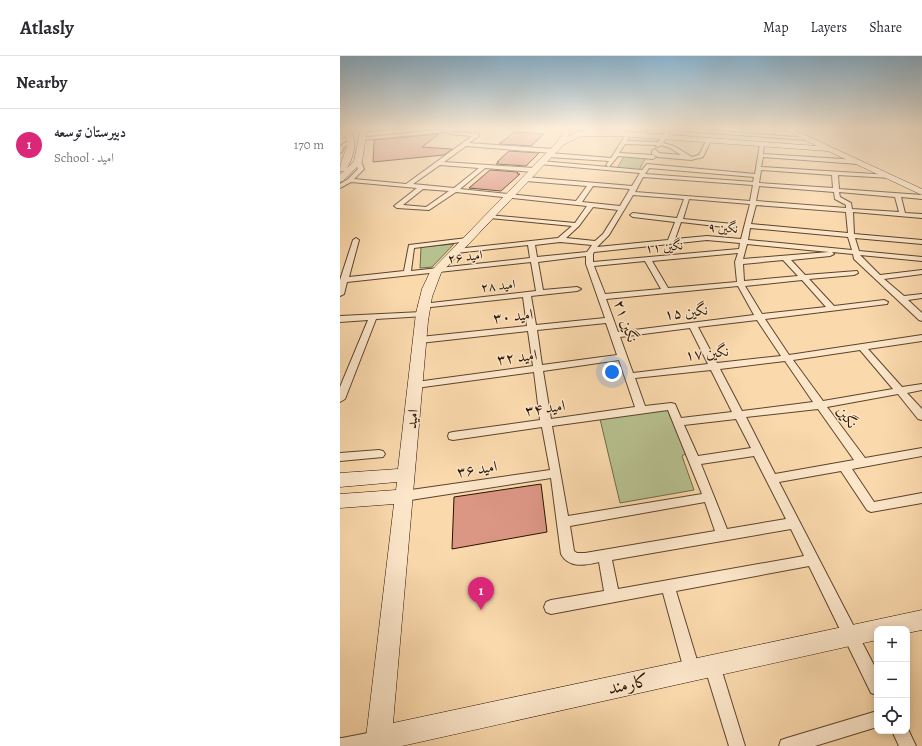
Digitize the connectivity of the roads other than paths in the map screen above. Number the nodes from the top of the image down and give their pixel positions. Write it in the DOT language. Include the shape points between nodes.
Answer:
graph roads {
  1 [pos="348,160"];
  2 [pos="442,160"];
  3 [pos="513,160"];
  4 [pos="542,160"];
  5 [pos="558,160"];
  6 [pos="576,160"];
  7 [pos="612,160"];
  8 [pos="650,160"];
  9 [pos="759,160"];
  10 [pos="789,160"];
  11 [pos="833,160"];
  12 [pos="854,160"];
  13 [pos="358,162"];
  14 [pos="440,162"];
  15 [pos="858,162"];
  16 [pos="484,166"];
  17 [pos="647,166"];
  18 [pos="606,168"];
  19 [pos="340,170"];
  20 [pos="788,170"];
  21 [pos="642,173"];
  22 [pos="835,173"];
  23 [pos="757,176"];
  24 [pos="890,177"];
  25 [pos="340,179"];
  26 [pos="350,180"];
  27 [pos="864,184"];
  28 [pos="591,185"];
  29 [pos="340,186"];
  30 [pos="407,186"];
  31 [pos="422,187"];
  32 [pos="455,190"];
  33 [pos="632,191"];
  34 [pos="836,191"];
  35 [pos="922,192"];
  36 [pos="897,195"];
  37 [pos="509,196"];
  38 [pos="922,197"];
  39 [pos="687,198"];
  40 [pos="577,204"];
  41 [pos="753,204"];
  42 [pos="591,205"];
  43 [pos="622,208"];
  44 [pos="849,211"];
  45 [pos="633,215"];
  46 [pos="903,215"];
  47 [pos="490,216"];
  48 [pos="922,216"];
  49 [pos="679,220"];
  50 [pos="577,225"];
  51 [pos="733,226"];
  52 [pos="748,226"];
  53 [pos="810,231"];
  54 [pos="851,235"];
  55 [pos="356,240"];
  56 [pos="467,240"];
  57 [pos="560,240"];
  58 [pos="745,241"];
  59 [pos="671,242"];
  60 [pos="922,242"];
  61 [pos="531,244"];
  62 [pos="811,248"];
  63 [pos="592,249"];
  64 [pos="456,251"];
  65 [pos="854,252"];
  66 [pos="740,257"];
  67 [pos="786,258"];
  68 [pos="922,259"];
  69 [pos="534,260"];
  70 [pos="647,260"];
  71 [pos="590,264"];
  72 [pos="436,272"];
  73 [pos="922,272"];
  74 [pos="854,273"];
  75 [pos="407,274"];
  76 [pos="878,277"];
  77 [pos="804,278"];
  78 [pos="344,280"];
  79 [pos="741,284"];
  80 [pos="577,289"];
  81 [pos="665,290"];
  82 [pos="540,293"];
  83 [pos="340,294"];
  84 [pos="528,294"];
  85 [pos="922,296"];
  86 [pos="601,297"];
  87 [pos="902,299"];
  88 [pos="884,302"];
  89 [pos="832,308"];
  90 [pos="422,310"];
  91 [pos="373,317"];
  92 [pos="760,318"];
  93 [pos="922,318"];
  94 [pos="340,319"];
  95 [pos="609,320"];
  96 [pos="693,325"];
  97 [pos="533,328"];
  98 [pos="615,334"];
  99 [pos="922,338"];
  100 [pos="420,340"];
  101 [pos="862,347"];
  102 [pos="623,358"];
  103 [pos="787,358"];
  104 [pos="714,366"];
  105 [pos="538,369"];
  106 [pos="629,376"];
  107 [pos="416,385"];
  108 [pos="922,388"];
  109 [pos="901,391"];
  110 [pos="340,399"];
  111 [pos="820,405"];
  112 [pos="640,410"];
  113 [pos="739,415"];
  114 [pos="922,416"];
  115 [pos="678,422"];
  116 [pos="546,423"];
  117 [pos="453,436"];
  118 [pos="758,451"];
  119 [pos="922,452"];
  120 [pos="379,454"];
  121 [pos="340,457"];
  122 [pos="694,461"];
  123 [pos="862,463"];
  124 [pos="844,467"];
  125 [pos="556,473"];
  126 [pos="406,475"];
  127 [pos="772,478"];
  128 [pos="340,480"];
  129 [pos="404,496"];
  130 [pos="709,497"];
  131 [pos="922,498"];
  132 [pos="340,501"];
  133 [pos="563,522"];
  134 [pos="794,523"];
  135 [pos="723,535"];
  136 [pos="604,556"];
  137 [pos="813,560"];
  138 [pos="668,587"];
  139 [pos="612,596"];
  140 [pos="551,607"];
  141 [pos="922,620"];
  142 [pos="892,626"];
  143 [pos="874,630"];
  144 [pos="850,635"];
  145 [pos="702,667"];
  146 [pos="874,681"];
  147 [pos="874,720"];
  148 [pos="902,734"];
  149 [pos="378,742"];
  150 [pos="342,746"];
  151 [pos="737,746"];
  152 [pos="787,746"];
  153 [pos="908,746"];
  1 -- 19 [label="main road"];
  2 -- 14 [label="street"];
  3 -- 16 [label="street"];
  4 -- 37 [label="main road, امید"];
  5 -- 28 [label="street"];
  6 -- 18 [label="street"];
  7 -- 18 [label="street"];
  8 -- 17 [label="street"];
  9 -- 23 [label="street, نگین"];
  10 -- 20 [label="street"];
  11 -- 15 [label="street"];
  12 -- 15 [label="main road"];
  13 -- 25 [label="main road"];
  13 -- 26 [label="street" via="361,169"];
  14 -- 16 [label="street"];
  14 -- 30 [label="street"];
  15 -- 24 [label="main road"];
  16 -- 32 [label="street"];
  17 -- 21 [label="street"];
  17 -- 23 [label="street"];
  18 -- 21 [label="street"];
  20 -- 22 [label="street"];
  20 -- 23 [label="street"];
  21 -- 23 [label="street"];
  21 -- 33 [label="street"];
  22 -- 27 [label="street"];
  22 -- 34 [label="street"];
  23 -- 34 [label="street"];
  23 -- 41 [label="street, نگین"];
  24 -- 27 [label="street"];
  24 -- 35 [label="main road"];
  26 -- 29 [label="street"];
  26 -- 30 [label="street"];
  27 -- 34 [label="street"];
  27 -- 36 [label="street"];
  28 -- 33 [label="street"];
  28 -- 40 [label="street"];
  30 -- 31 [label="street"];
  31 -- 32 [label="street"];
  31 -- 32 [label="street" via="397,206 427,210"];
  32 -- 37 [label="street"];
  33 -- 39 [label="street"];
  33 -- 43 [label="street"];
  34 -- 44 [label="street" via="838,199 848,203"];
  36 -- 38 [label="street"];
  36 -- 46 [label="street"];
  37 -- 40 [label="street"];
  37 -- 47 [label="main road, امید"];
  39 -- 41 [label="street"];
  39 -- 49 [label="street"];
  40 -- 42 [label="street"];
  41 -- 44 [label="street"];
  41 -- 52 [label="street, نگین"];
  42 -- 43 [label="street"];
  42 -- 50 [label="street"];
  43 -- 63 [label="street" via="606,235"];
  44 -- 46 [label="street"];
  44 -- 54 [label="street"];
  45 -- 49 [label="street"];
  46 -- 48 [label="street"];
  47 -- 50 [label="street"];
  47 -- 56 [label="main road, امید"];
  49 -- 51 [label="street"];
  49 -- 59 [label="street"];
  50 -- 57 [label="street"];
  52 -- 53 [label="street"];
  52 -- 58 [label="street, نگین"];
  53 -- 54 [label="street"];
  53 -- 62 [label="street"];
  54 -- 60 [label="street"];
  54 -- 65 [label="street"];
  55 -- 78 [label="street"];
  56 -- 64 [label="main road, امید"];
  56 -- 75 [label="street" via="411,246"];
  57 -- 61 [label="street"];
  57 -- 63 [label="street"];
  58 -- 59 [label="street, نگین ۹" via="707,238"];
  58 -- 62 [label="street, نگین ۹"];
  58 -- 66 [label="street, نگین"];
  59 -- 63 [label="street, نگین ۹"];
  61 -- 64 [label="street"];
  61 -- 69 [label="street"];
  62 -- 65 [label="street, نگین ۹"];
  63 -- 69 [label="street, امید ۲۶"];
  63 -- 71 [label="street, نگین ۲۱"];
  64 -- 72 [label="main road, امید"];
  65 -- 67 [label="street, نگین ۱۱"];
  65 -- 68 [label="street"];
  65 -- 76 [label="street"];
  66 -- 67 [label="street, نگین ۱۱"];
  66 -- 70 [label="street, نگین ۱۱"];
  66 -- 79 [label="street, نگین"];
  67 -- 77 [label="street"];
  69 -- 72 [label="street, امید ۲۶"];
  69 -- 82 [label="street"];
  70 -- 71 [label="street, نگین ۱۱"];
  70 -- 81 [label="street"];
  71 -- 86 [label="street, نگین ۲۱"];
  72 -- 75 [label="street, امید ۲۶"];
  72 -- 90 [label="main road, امید" via="425,293"];
  73 -- 76 [label="street"];
  74 -- 77 [label="street"];
  75 -- 78 [label="street, امید ۲۶"];
  76 -- 87 [label="street"];
  77 -- 79 [label="street"];
  77 -- 89 [label="street"];
  78 -- 83 [label="street"];
  79 -- 81 [label="street"];
  79 -- 92 [label="street, نگین"];
  80 -- 82 [label="street, امید ۲۸"];
  81 -- 86 [label="street"];
  82 -- 84 [label="street, امید ۲۸"];
  84 -- 90 [label="street, امید ۲۸"];
  84 -- 97 [label="street"];
  85 -- 87 [label="street"];
  86 -- 95 [label="street, نگین ۲۱"];
  87 -- 93 [label="street"];
  88 -- 89 [label="street, نگین ۱۵"];
  89 -- 92 [label="street, نگین ۱۵"];
  90 -- 91 [label="street, امید ۲۸"];
  90 -- 100 [label="main road, امید"];
  91 -- 94 [label="street, امید ۲۸"];
  91 -- 110 [label="street"];
  92 -- 96 [label="street, نگین ۱۵"];
  92 -- 103 [label="street, نگین"];
  95 -- 97 [label="street, امید ۳۰"];
  95 -- 98 [label="street, نگین ۲۱"];
  96 -- 98 [label="street, نگین ۱۵"];
  96 -- 104 [label="street"];
  97 -- 100 [label="street, امید ۳۰"];
  97 -- 105 [label="street"];
  98 -- 102 [label="street, نگین ۲۱"];
  99 -- 101 [label="street, نگین ۱۷"];
  100 -- 107 [label="main road, امید"];
  101 -- 103 [label="street, نگین ۱۷"];
  101 -- 109 [label="street"];
  102 -- 105 [label="street, امید ۳۲"];
  102 -- 106 [label="street, نگین ۲۱"];
  103 -- 104 [label="street, نگین ۱۷"];
  103 -- 111 [label="street, نگین"];
  104 -- 106 [label="street, نگین ۱۷"];
  104 -- 113 [label="street"];
  105 -- 107 [label="street, امید ۳۲"];
  105 -- 116 [label="street"];
  106 -- 112 [label="street, نگین ۲۱"];
  107 -- 126 [label="main road, امید"];
  108 -- 109 [label="street"];
  109 -- 111 [label="street"];
  109 -- 114 [label="street"];
  111 -- 113 [label="street"];
  111 -- 123 [label="street, نگین"];
  112 -- 115 [label="street, امید ۳۴" via="671,406"];
  112 -- 116 [label="street, امید ۳۴"];
  113 -- 115 [label="street"];
  113 -- 118 [label="street"];
  115 -- 122 [label="street"];
  116 -- 117 [label="street, امید ۳۴"];
  116 -- 125 [label="street"];
  118 -- 122 [label="street"];
  118 -- 127 [label="street"];
  119 -- 123 [label="street"];
  120 -- 121 [label="street"];
  122 -- 130 [label="street"];
  123 -- 124 [label="street"];
  124 -- 127 [label="street"];
  124 -- 131 [label="street" via="871,507"];
  125 -- 129 [label="street, امید ۳۶"];
  125 -- 133 [label="street"];
  126 -- 128 [label="main road"];
  126 -- 129 [label="main road, امید"];
  127 -- 134 [label="street"];
  129 -- 132 [label="main road"];
  129 -- 149 [label="main road, امید"];
  130 -- 133 [label="street"];
  130 -- 135 [label="street"];
  133 -- 136 [label="street" via="568,554 574,559"];
  134 -- 135 [label="street"];
  134 -- 137 [label="street"];
  135 -- 136 [label="street"];
  136 -- 139 [label="street"];
  137 -- 138 [label="street"];
  137 -- 144 [label="street"];
  138 -- 139 [label="street"];
  138 -- 145 [label="street"];
  139 -- 140 [label="street"];
  141 -- 142 [label="main road, کارمند"];
  143 -- 144 [label="main road, کارمند"];
  144 -- 145 [label="main road, کارمند"];
  144 -- 146 [label="street"];
  145 -- 149 [label="main road, کارمند"];
  145 -- 151 [label="street"];
  147 -- 152 [label="street"];
  148 -- 153 [label="street"];
  149 -- 150 [label="street"];
}
